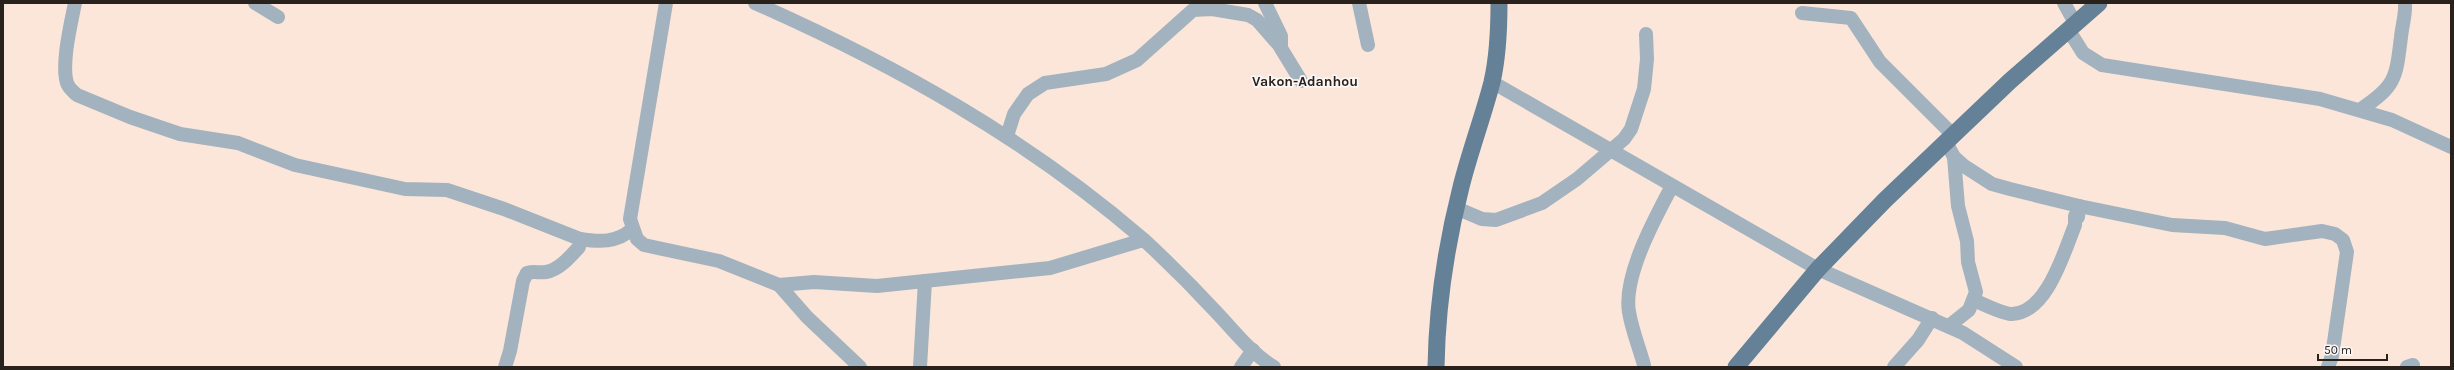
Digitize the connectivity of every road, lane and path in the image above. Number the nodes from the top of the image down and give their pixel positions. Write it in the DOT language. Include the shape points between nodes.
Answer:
graph roads {
  1 [pos="75,3"];
  2 [pos="255,3"];
  3 [pos="666,3"];
  4 [pos="755,3"];
  5 [pos="1359,3"];
  6 [pos="1499,3"];
  7 [pos="2064,3"];
  8 [pos="2099,3"];
  9 [pos="2405,3"];
  10 [pos="1266,4"];
  11 [pos="1802,13"];
  12 [pos="278,17"];
  13 [pos="2072,26"];
  14 [pos="1646,34"];
  15 [pos="1368,45"];
  16 [pos="1282,51"];
  17 [pos="1301,81"];
  18 [pos="1492,82"];
  19 [pos="2361,109"];
  20 [pos="1007,136"];
  21 [pos="1951,144"];
  22 [pos="2451,147"];
  23 [pos="1610,150"];
  24 [pos="1672,186"];
  25 [pos="2079,206"];
  26 [pos="1456,208"];
  27 [pos="632,229"];
  28 [pos="580,239"];
  29 [pos="1143,240"];
  30 [pos="1818,269"];
  31 [pos="925,281"];
  32 [pos="778,285"];
  33 [pos="1974,300"];
  34 [pos="1932,318"];
  35 [pos="1949,326"];
  36 [pos="1252,350"];
  37 [pos="1644,365"];
  38 [pos="505,367"];
  39 [pos="860,367"];
  40 [pos="920,367"];
  41 [pos="1241,367"];
  42 [pos="1274,367"];
  43 [pos="1436,367"];
  44 [pos="1736,367"];
  45 [pos="1894,367"];
  46 [pos="2016,367"];
  47 [pos="2328,367"];
  1 -- 28 [label="street" via="66,61 67,82 77,95 180,134 238,143 295,165 405,189 447,190"];
  2 -- 12 [label="street"];
  3 -- 27 [label="street" via="630,219"];
  4 -- 20 [label="street" via="901,72"];
  5 -- 15 [label="street"];
  6 -- 18 [label="main road" via="1499,29"];
  7 -- 13 [label="street"];
  8 -- 13 [label="main road"];
  9 -- 19 [label="street" via="2397,71 2391,84 2379,97"];
  10 -- 16 [label="street" via="1280,36"];
  11 -- 21 [label="street" via="1851,18 1880,62"];
  13 -- 19 [label="street" via="2083,53 2102,65 2250,86"];
  13 -- 21 [label="main road"];
  14 -- 23 [label="street" via="1644,89 1632,129"];
  16 -- 17 [label="street"];
  16 -- 20 [label="street" via="1257,20 1248,15 1212,9 1193,10 1136,60 1106,74 1045,83 1028,94 1014,114"];
  18 -- 23 [label="street"];
  18 -- 26 [label="main road"];
  19 -- 22 [label="street"];
  20 -- 29 [label="street"];
  21 -- 25 [label="street" via="1992,184"];
  21 -- 30 [label="main road" via="1885,200"];
  21 -- 33 [label="street" via="1958,206 1976,292"];
  23 -- 24 [label="street"];
  23 -- 26 [label="street" via="1577,179 1542,203 1496,220 1482,220"];
  24 -- 30 [label="street"];
  24 -- 37 [label="street" via="1642,248 1629,291 1629,311"];
  25 -- 33 [label="street" via="2075,225 2046,291 2027,310 2011,314"];
  25 -- 47 [label="street" via="2172,225 2225,228 2265,239 2305,232 2322,231 2335,234 2343,240 2347,252 2332,356"];
  26 -- 43 [label="main road" via="1442,279"];
  27 -- 28 [label="street" via="624,237 613,240 597,242"];
  27 -- 32 [label="street" via="644,245 719,261"];
  28 -- 38 [label="street" via="579,247 556,267 546,272 527,273 522,281"];
  29 -- 31 [label="street" via="1050,268"];
  29 -- 36 [label="street" via="1184,278"];
  30 -- 34 [label="street"];
  30 -- 44 [label="main road"];
  31 -- 32 [label="street" via="877,286 814,282"];
  31 -- 40 [label="street"];
  32 -- 39 [label="street" via="807,317"];
  33 -- 35 [label="street" via="1963,317"];
  34 -- 35 [label="street"];
  34 -- 45 [label="street" via="1918,340"];
  35 -- 46 [label="street"];
  36 -- 41 [label="street"];
  36 -- 42 [label="street"];
}
